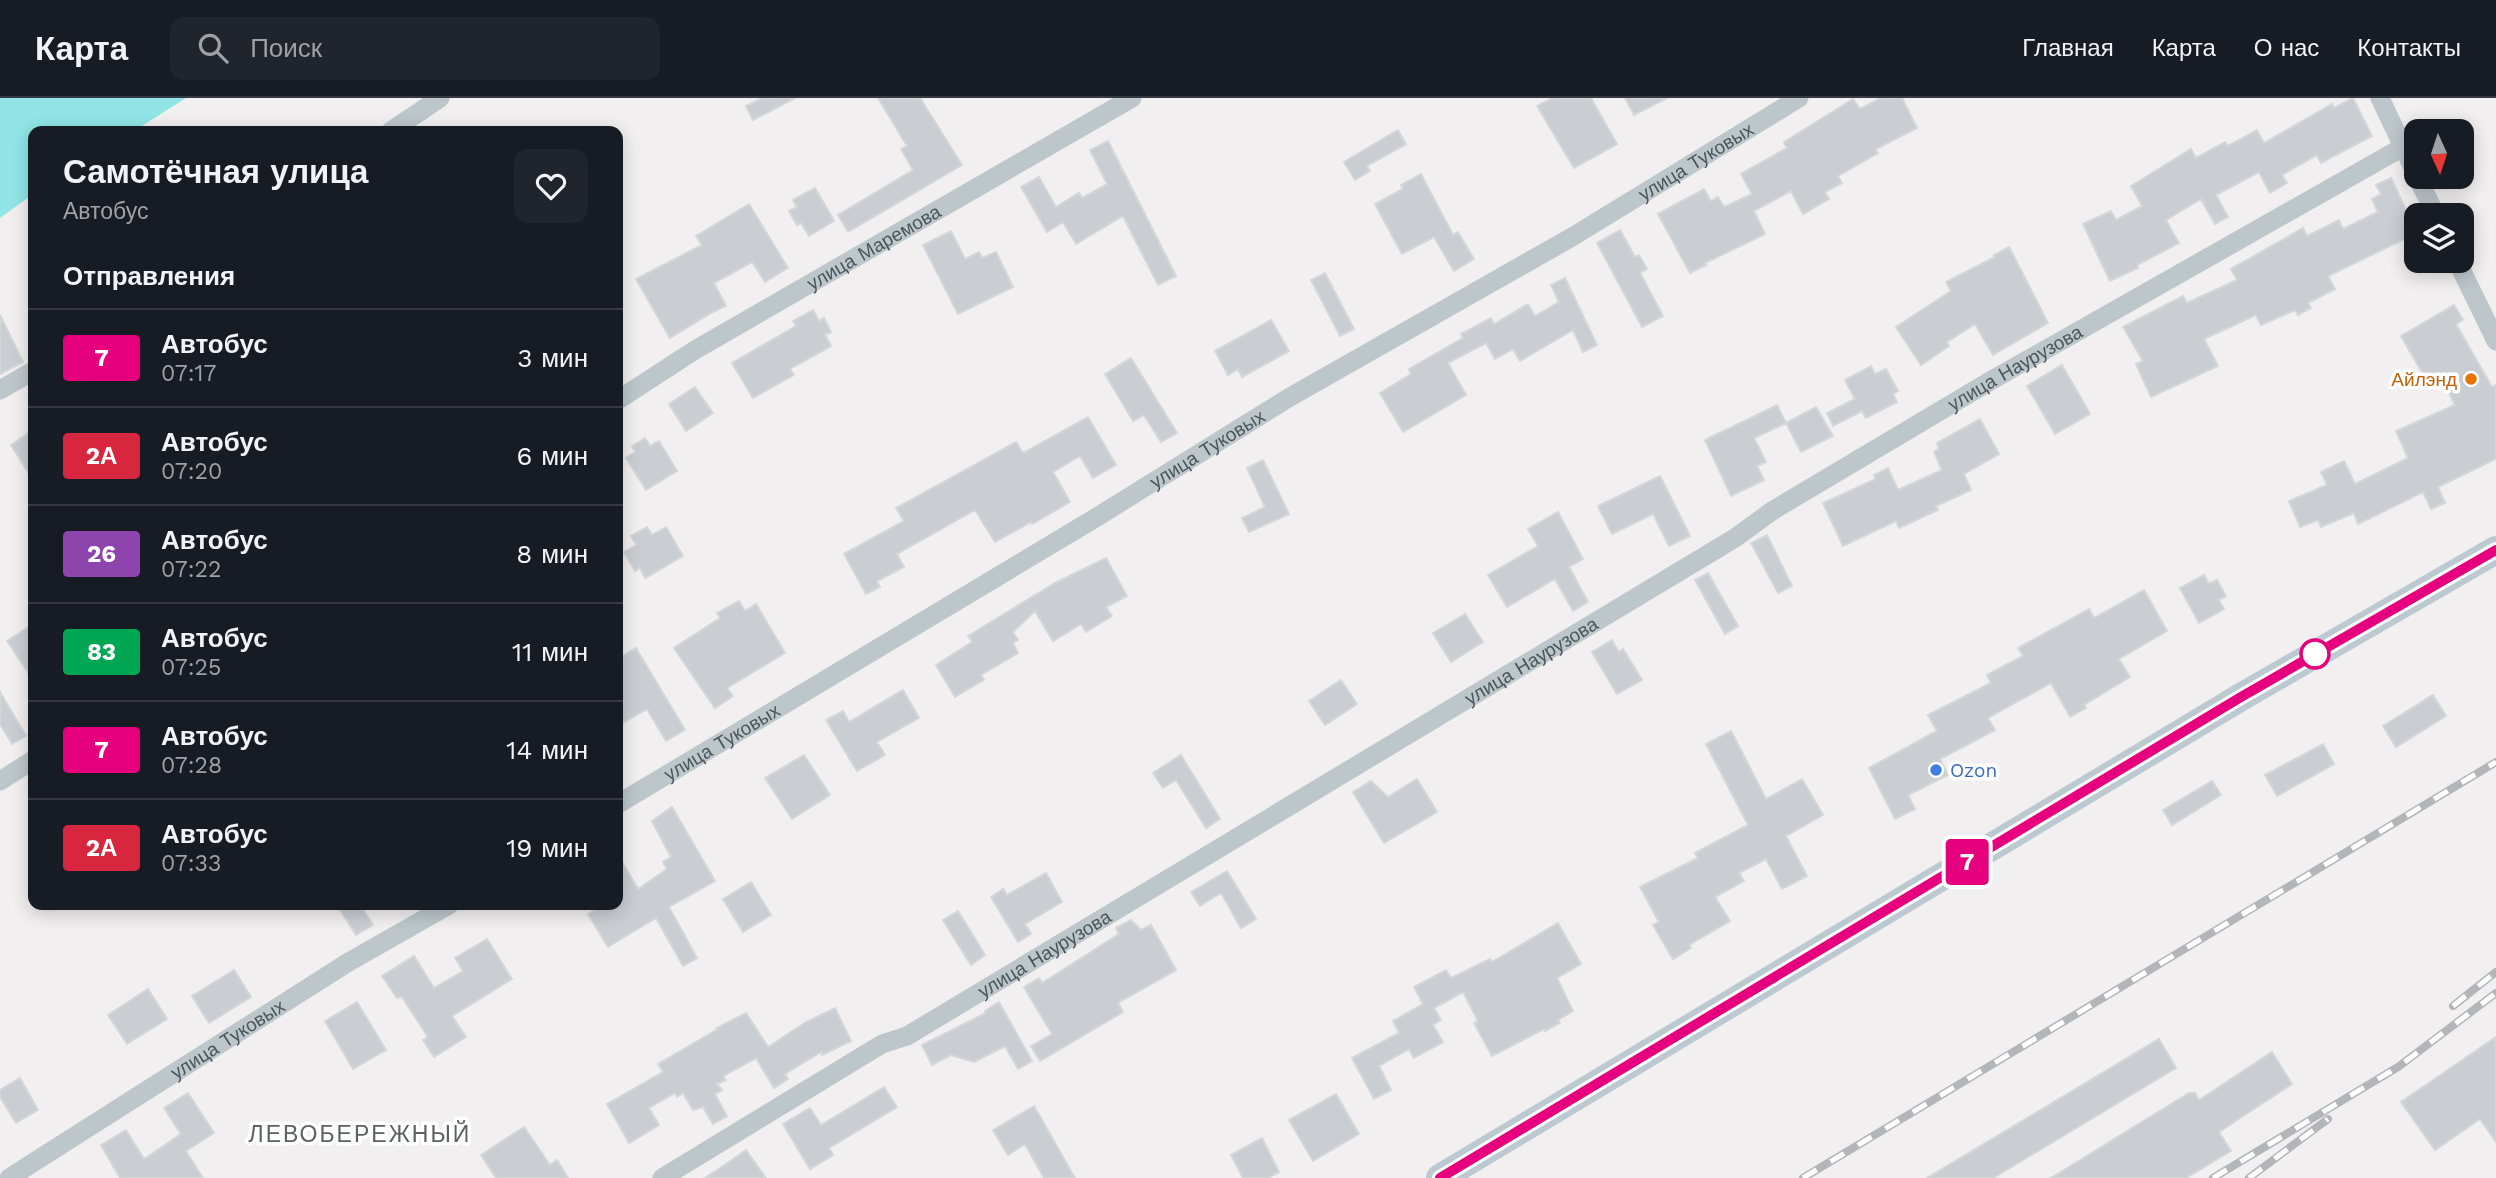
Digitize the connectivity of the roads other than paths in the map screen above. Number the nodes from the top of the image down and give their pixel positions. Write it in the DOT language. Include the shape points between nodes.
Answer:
graph roads {
  1 [pos="440,98"];
  2 [pos="1132,98"];
  3 [pos="1798,98"];
  4 [pos="2380,98"];
  5 [pos="398,126"];
  6 [pos="2403,147"];
  7 [pos="2463,273"];
  8 [pos="2496,341"];
  9 [pos="28,374"];
  10 [pos="0,390"];
  11 [pos="623,397"];
  12 [pos="2496,550"];
  13 [pos="28,763"];
  14 [pos="0,782"];
  15 [pos="623,801"];
  16 [pos="440,910"];
  17 [pos="9,1178"];
  18 [pos="662,1178"];
  19 [pos="1440,1178"];
  1 -- 5 [label="street"];
  2 -- 11 [label="street, улица Маремова" via="695,350"];
  3 -- 15 [label="street, улица Туковых" via="1572,237 1290,397"];
  4 -- 6 [label="street"];
  6 -- 18 [label="street, улица Наурузова" via="1992,380 919,1029 883,1044"];
  7 -- 8 [label="street"];
  9 -- 10 [label="street"];
  12 -- 19 [label="main road" via="2241,697"];
  13 -- 14 [label="street"];
  16 -- 17 [label="street, улица Туковых" via="347,962"];
}
